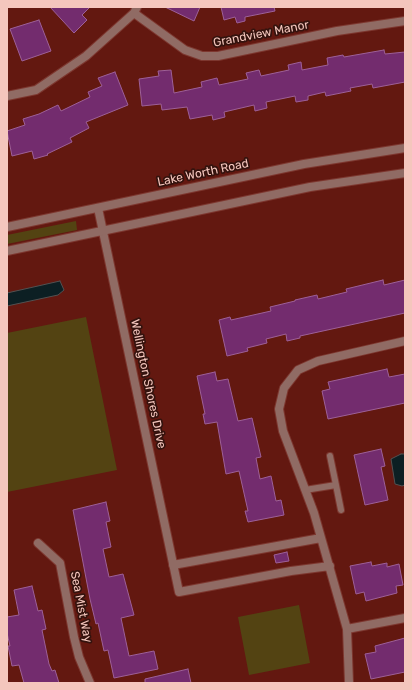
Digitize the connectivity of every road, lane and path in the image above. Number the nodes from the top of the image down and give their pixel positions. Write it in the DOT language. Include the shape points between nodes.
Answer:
graph roads {
  1 [pos="136,10"];
  2 [pos="405,21"];
  3 [pos="7,96"];
  4 [pos="405,148"];
  5 [pos="405,173"];
  6 [pos="98,208"];
  7 [pos="7,227"];
  8 [pos="104,231"];
  9 [pos="7,251"];
  10 [pos="405,341"];
  11 [pos="330,456"];
  12 [pos="336,485"];
  13 [pos="305,490"];
  14 [pos="341,510"];
  15 [pos="321,538"];
  16 [pos="38,543"];
  17 [pos="173,565"];
  18 [pos="330,566"];
  19 [pos="405,618"];
  20 [pos="347,629"];
  21 [pos="90,683"];
  22 [pos="349,683"];
  1 -- 2 [label="street, Grandview Manor" via="185,50 202,56 218,56 337,31"];
  1 -- 3 [label="street" via="86,56 36,90"];
  4 -- 6 [label="street, Lake Worth Road" via="304,164"];
  5 -- 8 [label="street" via="310,187"];
  6 -- 7 [label="street, Lake Worth Road"];
  6 -- 8 [label="street, Wellington Shores Drive"];
  8 -- 9 [label="street"];
  8 -- 17 [label="street, Wellington Shores Drive"];
  10 -- 13 [label="street" via="318,361 298,370 284,388 279,409 283,431"];
  11 -- 12 [label="lane"];
  12 -- 13 [label="lane"];
  12 -- 14 [label="lane"];
  13 -- 15 [label="street"];
  15 -- 17 [label="street"];
  15 -- 18 [label="street"];
  16 -- 21 [label="street, Sea Mist Way" via="60,563 74,638"];
  17 -- 18 [label="street, Wellington Shores Drive" via="179,592"];
  18 -- 20 [label="street"];
  19 -- 20 [label="street"];
  20 -- 22 [label="street"];
}
